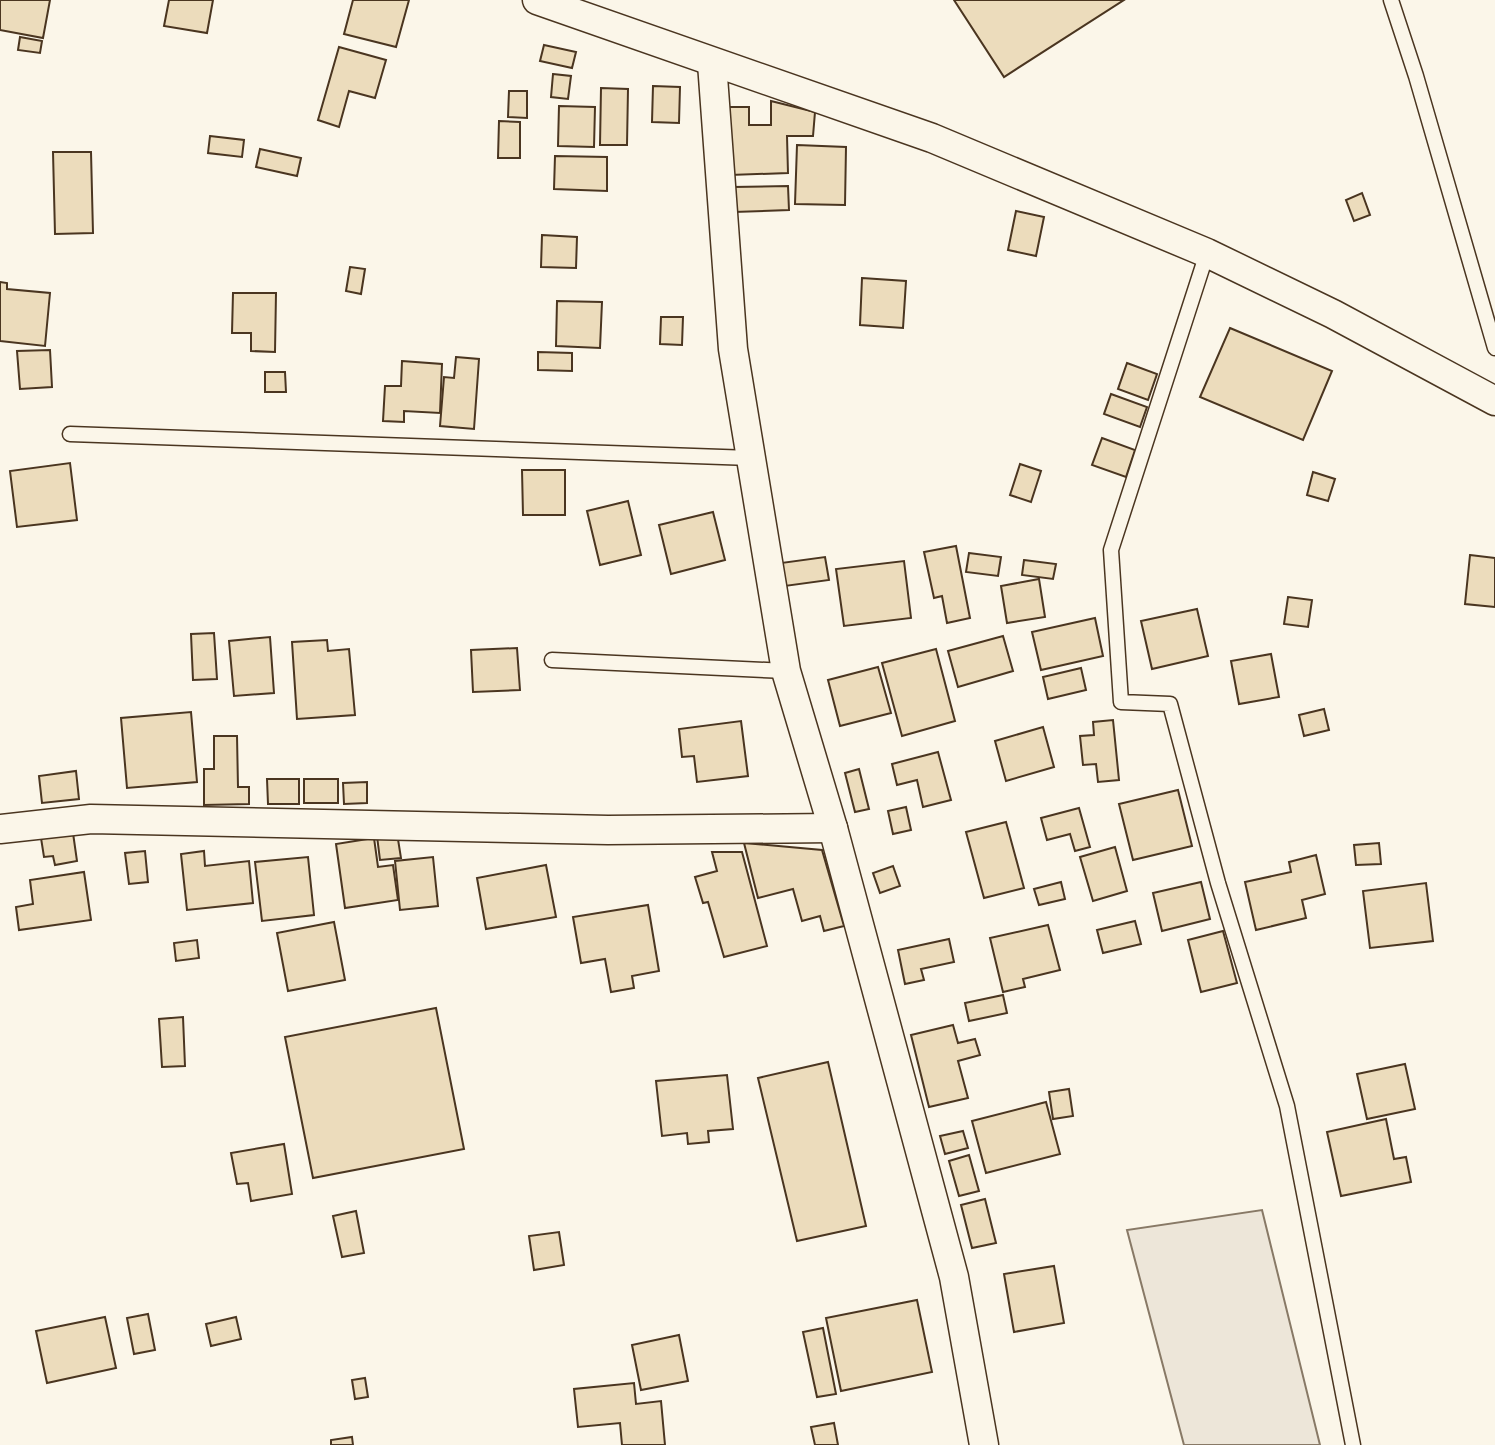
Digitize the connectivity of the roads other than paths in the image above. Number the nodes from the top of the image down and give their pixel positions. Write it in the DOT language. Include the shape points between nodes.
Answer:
graph roads {
  1 [pos="537,0"];
  2 [pos="1391,0"];
  3 [pos="712,63"];
  4 [pos="1207,253"];
  5 [pos="1495,348"];
  6 [pos="1495,401"];
  7 [pos="70,434"];
  8 [pos="751,458"];
  9 [pos="552,660"];
  10 [pos="786,671"];
  11 [pos="833,828"];
  12 [pos="0,829"];
  13 [pos="984,1445"];
  14 [pos="1353,1445"];
  1 -- 3 [label="street"];
  2 -- 5 [label="lane"];
  3 -- 4 [label="street" via="932,138"];
  3 -- 8 [label="street" via="733,349"];
  4 -- 6 [label="street"];
  4 -- 14 [label="lane" via="1111,550 1121,702 1170,704 1218,883 1287,1106"];
  7 -- 8 [label="lane"];
  8 -- 10 [label="street"];
  9 -- 10 [label="lane"];
  10 -- 11 [label="street"];
  11 -- 12 [label="street" via="608,830 91,819"];
  11 -- 13 [label="street" via="954,1277"];
}
